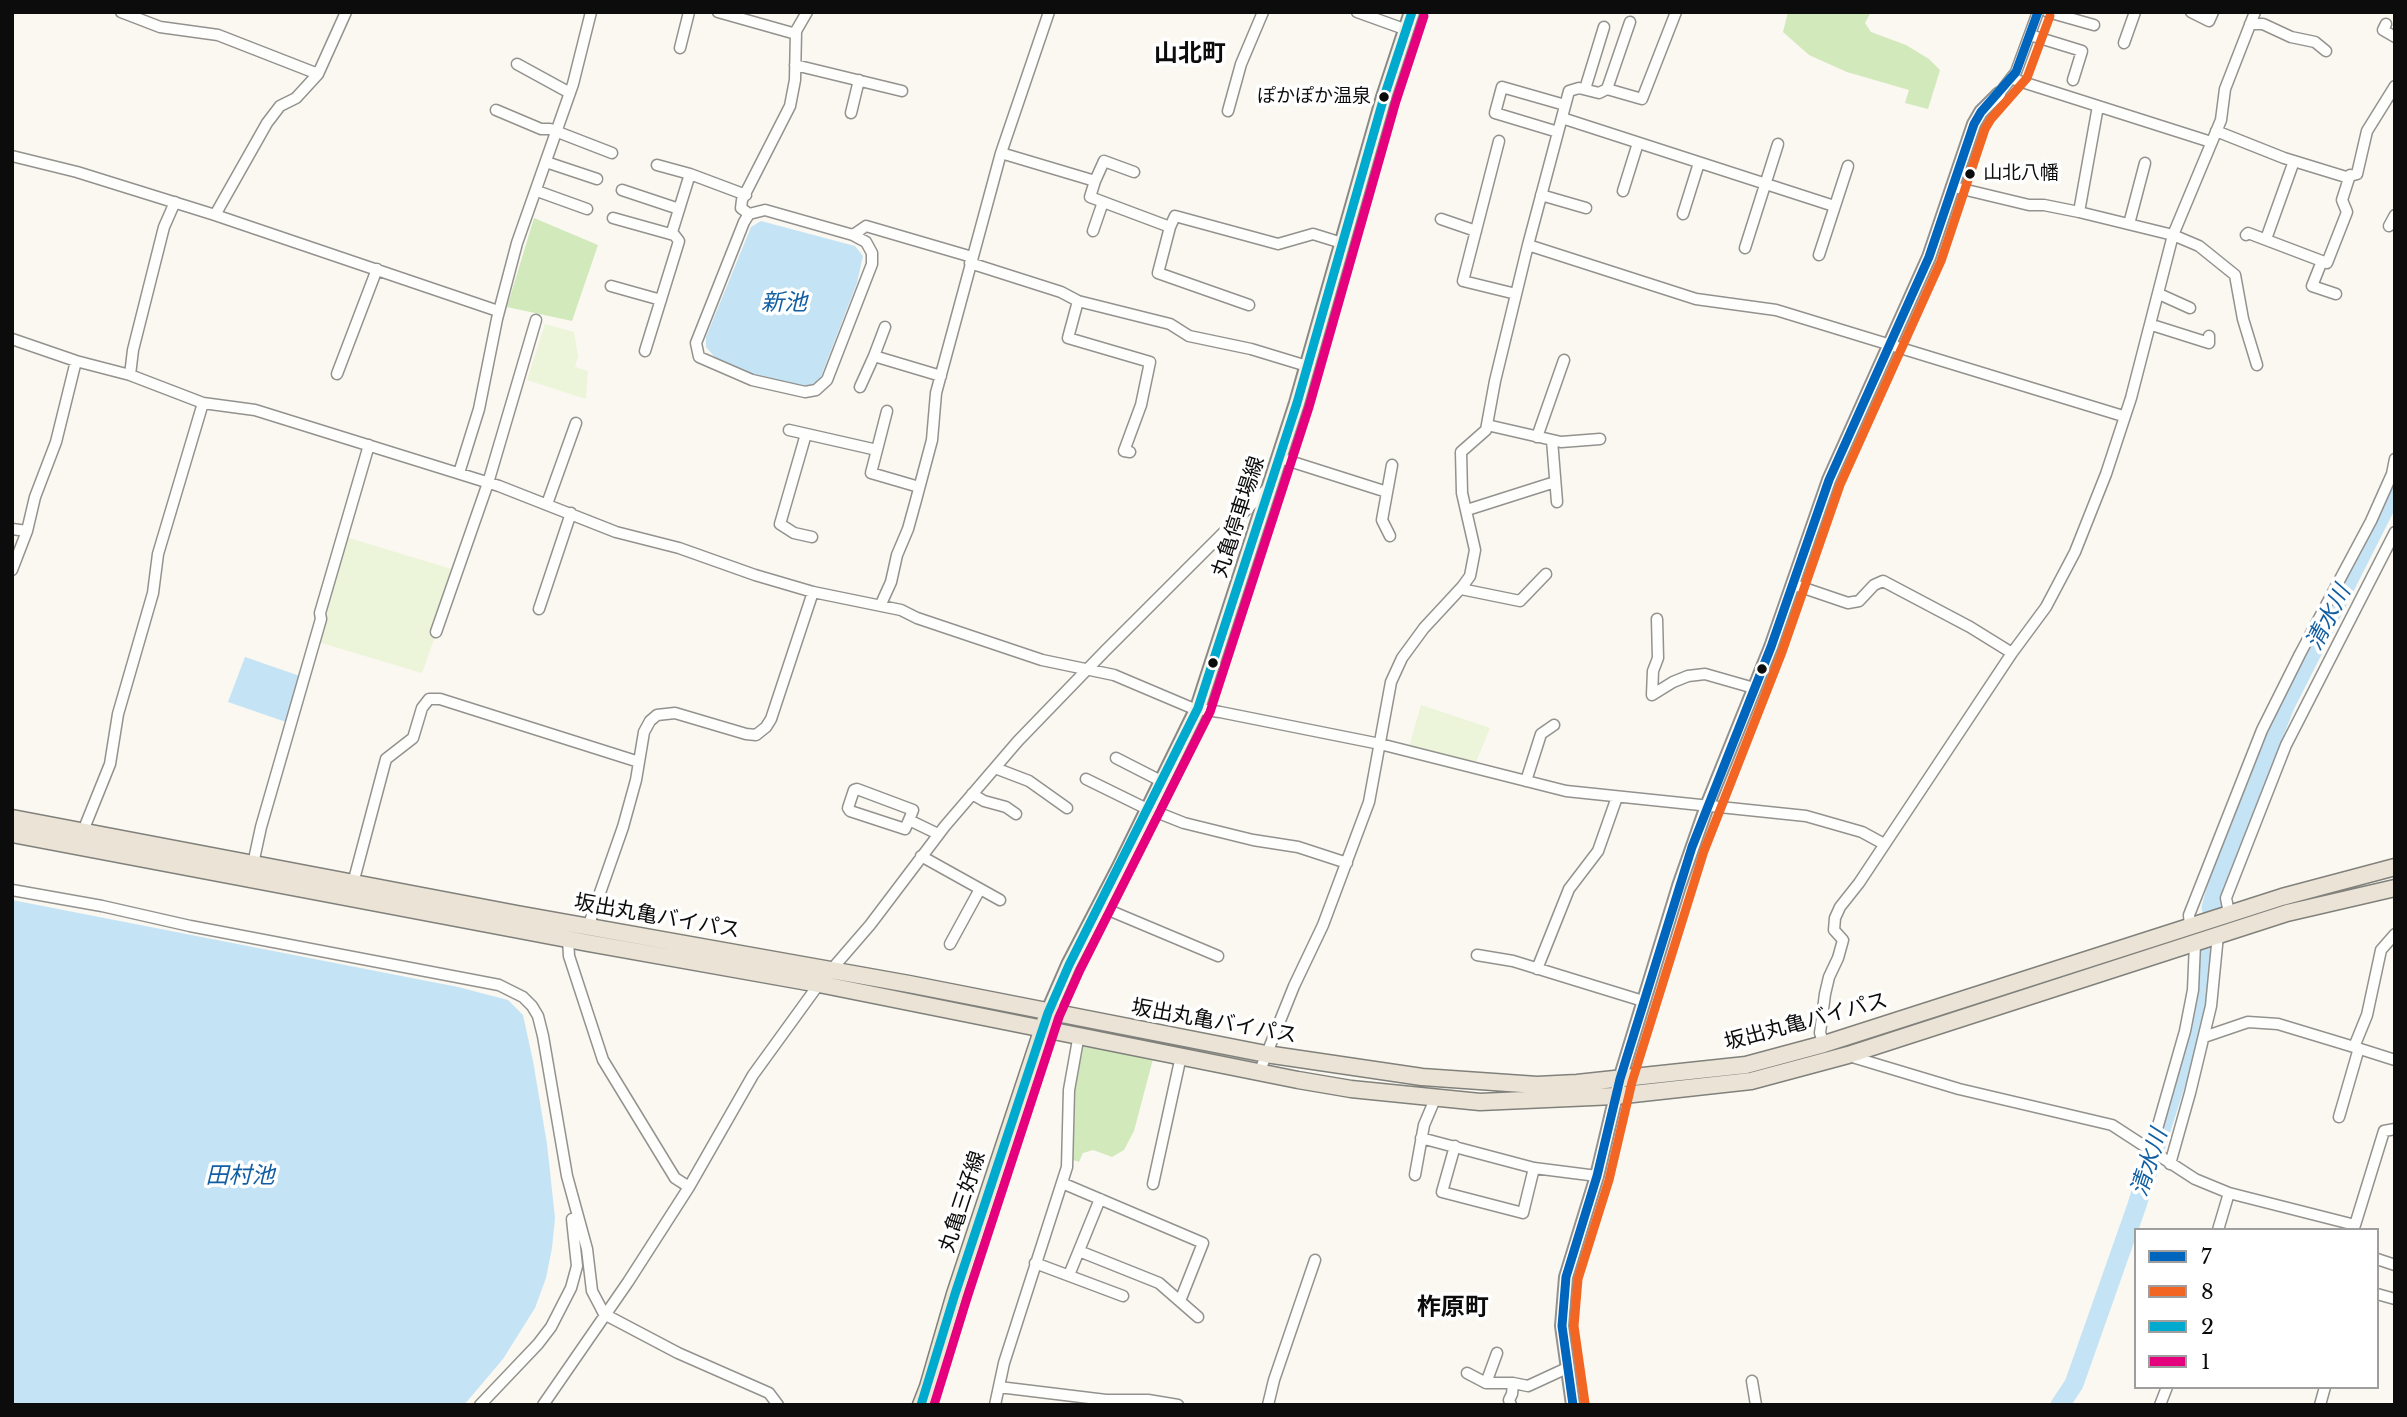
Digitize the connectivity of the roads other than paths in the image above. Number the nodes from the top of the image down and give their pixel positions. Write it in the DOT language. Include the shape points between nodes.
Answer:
graph roads {
  1 [pos="121,12"];
  2 [pos="346,12"];
  3 [pos="591,12"];
  4 [pos="689,12"];
  5 [pos="718,12"];
  6 [pos="807,12"];
  7 [pos="1049,12"];
  8 [pos="1263,12"];
  9 [pos="1357,12"];
  10 [pos="1412,12"];
  11 [pos="1676,12"];
  12 [pos="2038,12"];
  13 [pos="2048,12"];
  14 [pos="2135,12"];
  15 [pos="2191,12"];
  16 [pos="2213,12"];
  17 [pos="2255,12"];
  18 [pos="1630,22"];
  19 [pos="2250,24"];
  20 [pos="2386,24"];
  21 [pos="2094,25"];
  22 [pos="1604,27"];
  23 [pos="1407,30"];
  24 [pos="796,34"];
  25 [pos="2030,35"];
  26 [pos="2395,37"];
  27 [pos="2124,43"];
  28 [pos="680,48"];
  29 [pos="2326,51"];
  30 [pos="517,64"];
  31 [pos="795,65"];
  32 [pos="318,74"];
  33 [pos="2012,79"];
  34 [pos="859,80"];
  35 [pos="2073,80"];
  36 [pos="2395,86"];
  37 [pos="1585,89"];
  38 [pos="1607,89"];
  39 [pos="902,91"];
  40 [pos="570,93"];
  41 [pos="1999,94"];
  42 [pos="1565,105"];
  43 [pos="2098,106"];
  44 [pos="496,110"];
  45 [pos="1228,111"];
  46 [pos="851,113"];
  47 [pos="1562,118"];
  48 [pos="556,131"];
  49 [pos="2217,131"];
  50 [pos="1558,132"];
  51 [pos="1499,141"];
  52 [pos="2211,142"];
  53 [pos="1638,143"];
  54 [pos="1778,144"];
  55 [pos="612,153"];
  56 [pos="1001,153"];
  57 [pos="12,156"];
  58 [pos="2294,161"];
  59 [pos="546,162"];
  60 [pos="1699,163"];
  61 [pos="2145,163"];
  62 [pos="657,165"];
  63 [pos="1847,166"];
  64 [pos="1134,172"];
  65 [pos="690,174"];
  66 [pos="2350,175"];
  67 [pos="597,179"];
  68 [pos="1095,181"];
  69 [pos="1765,184"];
  70 [pos="1954,187"];
  71 [pos="622,190"];
  72 [pos="537,191"];
  73 [pos="1623,191"];
  74 [pos="746,195"];
  75 [pos="1541,195"];
  76 [pos="175,202"];
  77 [pos="1104,202"];
  78 [pos="1835,206"];
  79 [pos="1586,208"];
  80 [pos="587,209"];
  81 [pos="679,209"];
  82 [pos="2079,212"];
  83 [pos="750,214"];
  84 [pos="1683,214"];
  85 [pos="215,215"];
  86 [pos="2395,215"];
  87 [pos="613,218"];
  88 [pos="1441,219"];
  89 [pos="2129,224"];
  90 [pos="2389,226"];
  91 [pos="1170,227"];
  92 [pos="1093,231"];
  93 [pos="1476,232"];
  94 [pos="853,235"];
  95 [pos="2173,235"];
  96 [pos="2246,235"];
  97 [pos="674,236"];
  98 [pos="2266,239"];
  99 [pos="1342,243"];
  100 [pos="1528,244"];
  101 [pos="1745,248"];
  102 [pos="1819,256"];
  103 [pos="971,260"];
  104 [pos="2322,261"];
  105 [pos="377,269"];
  106 [pos="611,286"];
  107 [pos="1516,294"];
  108 [pos="2159,294"];
  109 [pos="2336,294"];
  110 [pos="661,300"];
  111 [pos="1078,301"];
  112 [pos="1250,305"];
  113 [pos="2190,308"];
  114 [pos="498,311"];
  115 [pos="536,320"];
  116 [pos="2152,325"];
  117 [pos="884,327"];
  118 [pos="2209,336"];
  119 [pos="12,339"];
  120 [pos="1892,344"];
  121 [pos="645,351"];
  122 [pos="874,356"];
  123 [pos="1564,360"];
  124 [pos="76,361"];
  125 [pos="2257,365"];
  126 [pos="1307,366"];
  127 [pos="337,374"];
  128 [pos="130,375"];
  129 [pos="941,376"];
  130 [pos="860,387"];
  131 [pos="203,403"];
  132 [pos="887,411"];
  133 [pos="2123,416"];
  134 [pos="576,423"];
  135 [pos="1487,425"];
  136 [pos="789,430"];
  137 [pos="806,434"];
  138 [pos="1537,437"];
  139 [pos="1600,439"];
  140 [pos="1552,440"];
  141 [pos="369,445"];
  142 [pos="877,450"];
  143 [pos="1130,453"];
  144 [pos="1280,458"];
  145 [pos="2395,459"];
  146 [pos="1392,465"];
  147 [pos="459,473"];
  148 [pos="2392,481"];
  149 [pos="1555,482"];
  150 [pos="488,483"];
  151 [pos="1272,484"];
  152 [pos="919,487"];
  153 [pos="1387,492"];
  154 [pos="1557,502"];
  155 [pos="547,504"];
  156 [pos="1467,510"];
  157 [pos="570,513"];
  158 [pos="12,529"];
  159 [pos="27,531"];
  160 [pos="2395,532"];
  161 [pos="1390,536"];
  162 [pos="812,537"];
  163 [pos="12,570"];
  164 [pos="1546,575"];
  165 [pos="1792,584"];
  166 [pos="1461,589"];
  167 [pos="813,592"];
  168 [pos="881,604"];
  169 [pos="539,609"];
  170 [pos="1657,619"];
  171 [pos="436,632"];
  172 [pos="2012,653"];
  173 [pos="1086,669"];
  174 [pos="1754,688"];
  175 [pos="1198,708"];
  176 [pos="1555,725"];
  177 [pos="1380,744"];
  178 [pos="1116,758"];
  179 [pos="639,762"];
  180 [pos="995,768"];
  181 [pos="1086,779"];
  182 [pos="1526,781"];
  183 [pos="1163,782"];
  184 [pos="972,794"];
  185 [pos="1617,797"];
  186 [pos="1707,806"];
  187 [pos="1067,808"];
  188 [pos="1149,809"];
  189 [pos="1016,814"];
  190 [pos="12,818"];
  191 [pos="909,820"];
  192 [pos="83,831"];
  193 [pos="12,834"];
  194 [pos="938,834"];
  195 [pos="1884,844"];
  196 [pos="921,856"];
  197 [pos="1347,863"];
  198 [pos="253,864"];
  199 [pos="2395,867"];
  200 [pos="2395,888"];
  201 [pos="980,889"];
  202 [pos="12,890"];
  203 [pos="352,890"];
  204 [pos="1000,900"];
  205 [pos="1099,906"];
  206 [pos="2230,913"];
  207 [pos="2190,926"];
  208 [pos="588,927"];
  209 [pos="2395,934"];
  210 [pos="2218,935"];
  211 [pos="568,939"];
  212 [pos="2195,943"];
  213 [pos="950,944"];
  214 [pos="1477,955"];
  215 [pos="1218,956"];
  216 [pos="1538,969"];
  217 [pos="831,970"];
  218 [pos="819,984"];
  219 [pos="1643,1001"];
  220 [pos="1045,1020"];
  221 [pos="1079,1034"];
  222 [pos="2204,1037"];
  223 [pos="1824,1044"];
  224 [pos="2356,1047"];
  225 [pos="1266,1054"];
  226 [pos="1848,1055"];
  227 [pos="1181,1056"];
  228 [pos="2395,1060"];
  229 [pos="1259,1073"];
  230 [pos="1620,1079"];
  231 [pos="1615,1096"];
  232 [pos="1434,1099"];
  233 [pos="2339,1117"];
  234 [pos="2395,1129"];
  235 [pos="1422,1138"];
  236 [pos="1455,1146"];
  237 [pos="2151,1150"];
  238 [pos="2170,1164"];
  239 [pos="1534,1167"];
  240 [pos="1415,1175"];
  241 [pos="567,1176"];
  242 [pos="1597,1176"];
  243 [pos="1062,1183"];
  244 [pos="1153,1184"];
  245 [pos="689,1187"];
  246 [pos="2229,1193"];
  247 [pos="1100,1199"];
  248 [pos="2358,1227"];
  249 [pos="2219,1228"];
  250 [pos="1079,1251"];
  251 [pos="1315,1260"];
  252 [pos="1035,1263"];
  253 [pos="1069,1275"];
  254 [pos="1123,1296"];
  255 [pos="1180,1301"];
  256 [pos="604,1314"];
  257 [pos="1198,1317"];
  258 [pos="1497,1353"];
  259 [pos="1567,1368"];
  260 [pos="1467,1373"];
  261 [pos="1752,1381"];
  262 [pos="1486,1383"];
  263 [pos="1513,1383"];
  264 [pos="999,1387"];
  265 [pos="480,1405"];
  266 [pos="544,1405"];
  267 [pos="778,1405"];
  268 [pos="920,1405"];
  269 [pos="995,1405"];
  270 [pos="1178,1405"];
  271 [pos="1268,1405"];
  272 [pos="1511,1405"];
  273 [pos="1573,1405"];
  274 [pos="1756,1405"];
  1 -- 32 [label="street" via="160,27 218,35"];
  2 -- 32 [label="street"];
  3 -- 40 [label="street"];
  4 -- 28 [label="street"];
  5 -- 24 [label="street"];
  6 -- 24 [label="street"];
  7 -- 56 [label="street"];
  8 -- 45 [label="street"];
  9 -- 23 [label="street"];
  10 -- 23 [label="main road, 丸亀停車場線"];
  11 -- 38 [label="street" via="1642,99"];
  12 -- 25 [label="street"];
  13 -- 21 [label="street"];
  14 -- 27 [label="street" via="2136,28"];
  15 -- 16 [label="street" via="2209,21"];
  17 -- 19 [label="street"];
  18 -- 38 [label="street"];
  19 -- 29 [label="street" via="2315,42"];
  19 -- 49 [label="street" via="2225,89"];
  20 -- 26 [label="street" via="2384,30"];
  22 -- 37 [label="street"];
  23 -- 99 [label="main road, 丸亀停車場線"];
  24 -- 31 [label="street"];
  25 -- 33 [label="street"];
  25 -- 35 [label="street" via="2082,51"];
  30 -- 40 [label="street"];
  31 -- 34 [label="street"];
  31 -- 74 [label="street" via="790,106"];
  32 -- 85 [label="street" via="267,123"];
  33 -- 41 [label="street"];
  33 -- 43 [label="street"];
  34 -- 39 [label="street"];
  34 -- 46 [label="street"];
  36 -- 66 [label="street" via="2367,131 2357,174"];
  37 -- 38 [label="street" via="1599,93"];
  37 -- 42 [label="street" via="1570,91"];
  40 -- 48 [label="street"];
  41 -- 70 [label="street" via="1974,124"];
  42 -- 47 [label="street"];
  42 -- 50 [label="street" via="1502,88 1495,113"];
  43 -- 52 [label="street"];
  43 -- 82 [label="street"];
  44 -- 48 [label="street"];
  47 -- 50 [label="street"];
  47 -- 53 [label="street"];
  48 -- 55 [label="street"];
  48 -- 59 [label="street"];
  49 -- 52 [label="street"];
  49 -- 58 [label="street"];
  50 -- 75 [label="street"];
  51 -- 93 [label="street"];
  52 -- 95 [label="street"];
  53 -- 60 [label="street"];
  53 -- 73 [label="street"];
  54 -- 69 [label="street"];
  56 -- 68 [label="street"];
  56 -- 103 [label="street"];
  57 -- 76 [label="street"];
  58 -- 66 [label="street"];
  58 -- 98 [label="street" via="2274,202"];
  59 -- 67 [label="street"];
  59 -- 72 [label="street"];
  60 -- 69 [label="street"];
  60 -- 84 [label="street"];
  61 -- 89 [label="street"];
  62 -- 65 [label="street"];
  63 -- 78 [label="street"];
  64 -- 68 [label="street" via="1104,161"];
  65 -- 74 [label="street"];
  65 -- 81 [label="street"];
  66 -- 104 [label="street" via="2342,200 2347,212 2328,263"];
  68 -- 77 [label="street" via="1090,197"];
  69 -- 78 [label="street"];
  69 -- 101 [label="street"];
  70 -- 82 [label="street"];
  70 -- 120 [label="street"];
  71 -- 81 [label="street"];
  72 -- 80 [label="street"];
  72 -- 114 [label="street"];
  74 -- 83 [label="street" via="741,208"];
  75 -- 79 [label="street"];
  75 -- 100 [label="street"];
  76 -- 85 [label="street"];
  76 -- 128 [label="street" via="164,227"];
  77 -- 91 [label="street"];
  77 -- 92 [label="street"];
  78 -- 102 [label="street"];
  81 -- 97 [label="street"];
  82 -- 89 [label="street"];
  83 -- 94 [label="street" via="765,210"];
  83 -- 94 [label="street" via="696,343 699,357 752,380 805,392 816,390 827,380 872,264 866,242"];
  85 -- 105 [label="street"];
  86 -- 90 [label="street"];
  87 -- 97 [label="street"];
  88 -- 93 [label="street"];
  89 -- 95 [label="street"];
  91 -- 99 [label="street" via="1175,216 1278,244 1313,234"];
  91 -- 112 [label="street" via="1158,274"];
  93 -- 107 [label="street" via="1463,281"];
  94 -- 103 [label="street" via="866,226"];
  95 -- 108 [label="street"];
  95 -- 125 [label="street" via="2199,246 2235,275"];
  96 -- 98 [label="street"];
  97 -- 110 [label="street" via="679,241"];
  98 -- 104 [label="street"];
  99 -- 126 [label="main road, 丸亀停車場線"];
  100 -- 107 [label="street"];
  100 -- 120 [label="street" via="1696,299 1776,310"];
  103 -- 111 [label="street"];
  103 -- 129 [label="street"];
  104 -- 109 [label="street" via="2312,286"];
  105 -- 114 [label="street"];
  105 -- 127 [label="street"];
  106 -- 110 [label="street"];
  107 -- 135 [label="street"];
  108 -- 113 [label="street"];
  108 -- 116 [label="street"];
  110 -- 121 [label="street"];
  111 -- 126 [label="street"];
  111 -- 143 [label="street" via="1068,338 1150,362 1124,451"];
  114 -- 147 [label="street" via="479,409"];
  115 -- 150 [label="street"];
  116 -- 118 [label="street" via="2209,343"];
  116 -- 133 [label="street"];
  117 -- 122 [label="street"];
  119 -- 124 [label="street"];
  120 -- 133 [label="street"];
  120 -- 165 [label="street" via="1829,480"];
  122 -- 129 [label="street"];
  122 -- 130 [label="street"];
  123 -- 138 [label="street"];
  124 -- 128 [label="street"];
  124 -- 159 [label="street"];
  126 -- 144 [label="main road, 丸亀停車場線"];
  128 -- 131 [label="street"];
  129 -- 152 [label="street" via="932,440"];
  131 -- 141 [label="street" via="255,410"];
  131 -- 192 [label="street" via="158,554 153,593 118,714 110,764"];
  132 -- 142 [label="street"];
  133 -- 172 [label="street" via="2075,552 2046,607"];
  134 -- 155 [label="street"];
  135 -- 138 [label="street"];
  135 -- 156 [label="street" via="1461,452"];
  136 -- 137 [label="street"];
  137 -- 142 [label="street"];
  137 -- 162 [label="street" via="780,524"];
  138 -- 140 [label="street"];
  139 -- 140 [label="street"];
  140 -- 149 [label="street"];
  141 -- 147 [label="street"];
  141 -- 198 [label="street"];
  142 -- 152 [label="street" via="871,473"];
  144 -- 151 [label="main road, 丸亀停車場線"];
  144 -- 153 [label="street"];
  145 -- 148 [label="street"];
  146 -- 153 [label="street"];
  147 -- 150 [label="street"];
  148 -- 207 [label="street" via="2262,730 2189,915"];
  149 -- 154 [label="street"];
  149 -- 156 [label="street"];
  150 -- 155 [label="street"];
  150 -- 171 [label="street"];
  151 -- 173 [label="street"];
  151 -- 175 [label="main road, 丸亀停車場線"];
  152 -- 168 [label="street"];
  153 -- 161 [label="street" via="1382,520"];
  155 -- 157 [label="street"];
  156 -- 166 [label="street" via="1475,550 1470,576"];
  157 -- 167 [label="street" via="616,532"];
  157 -- 169 [label="street"];
  158 -- 159 [label="street"];
  159 -- 163 [label="street"];
  160 -- 206 [label="street" via="2286,745 2227,898"];
  164 -- 166 [label="street" via="1520,601"];
  165 -- 172 [label="street" via="1848,603 1859,601 1884,581"];
  165 -- 174 [label="street"];
  166 -- 177 [label="street" via="1402,658 1391,681"];
  167 -- 168 [label="street"];
  167 -- 179 [label="street" via="766,727 756,735 746,734 675,713 657,715 644,732"];
  168 -- 173 [label="street" via="1042,660"];
  170 -- 174 [label="street" via="1658,658 1651,695 1688,676 1705,674"];
  172 -- 195 [label="street"];
  173 -- 175 [label="street" via="1114,675"];
  173 -- 180 [label="street"];
  174 -- 186 [label="street"];
  175 -- 177 [label="street"];
  175 -- 183 [label="main road, 丸亀停車場線"];
  176 -- 182 [label="street" via="1541,734"];
  177 -- 182 [label="street"];
  177 -- 197 [label="street" via="1369,802"];
  178 -- 183 [label="street"];
  179 -- 203 [label="street" via="429,699 413,738 386,760"];
  179 -- 208 [label="street" via="623,827"];
  180 -- 184 [label="street"];
  180 -- 187 [label="street" via="1029,781"];
  181 -- 188 [label="street"];
  182 -- 185 [label="street"];
  183 -- 188 [label="main road, 丸亀停車場線"];
  184 -- 189 [label="street"];
  184 -- 194 [label="street"];
  185 -- 186 [label="street"];
  185 -- 216 [label="street" via="1598,851 1569,888"];
  186 -- 195 [label="street" via="1806,816 1862,832"];
  186 -- 219 [label="street"];
  188 -- 197 [label="street" via="1184,823 1298,847"];
  188 -- 205 [label="main road, 丸亀停車場線"];
  190 -- 192 [label="highway, 坂出丸亀バイパス"];
  191 -- 191 [label="street" via="913,810 854,790 850,811 905,829"];
  191 -- 194 [label="street"];
  192 -- 198 [label="highway, 坂出丸亀バイパス"];
  193 -- 203 [label="highway, 坂出丸亀バイパス"];
  194 -- 196 [label="street"];
  195 -- 223 [label="street" via="1835,918 1834,930 1843,940 1825,994 1820,1033"];
  196 -- 201 [label="street"];
  196 -- 217 [label="street"];
  197 -- 225 [label="street"];
  198 -- 203 [label="highway, 坂出丸亀バイパス"];
  199 -- 206 [label="highway, 坂出丸亀バイパス"];
  200 -- 210 [label="highway, 坂出丸亀バイパス" via="2287,913"];
  201 -- 204 [label="street"];
  201 -- 213 [label="street"];
  202 -- 241 [label="street" via="511,990 533,1006 538,1016"];
  203 -- 208 [label="highway, 坂出丸亀バイパス"];
  203 -- 211 [label="highway, 坂出丸亀バイパス"];
  205 -- 215 [label="street"];
  205 -- 220 [label="main road, 丸亀停車場線"];
  206 -- 207 [label="highway, 坂出丸亀バイパス"];
  207 -- 223 [label="highway, 坂出丸亀バイパス"];
  208 -- 217 [label="highway, 坂出丸亀バイパス"];
  209 -- 224 [label="street" via="2381,950"];
  210 -- 212 [label="highway, 坂出丸亀バイパス"];
  210 -- 222 [label="street"];
  211 -- 218 [label="highway, 坂出丸亀バイパス"];
  211 -- 245 [label="street" via="569,956 603,1060 675,1178"];
  212 -- 226 [label="highway, 坂出丸亀バイパス"];
  212 -- 237 [label="street" via="2185,1031"];
  214 -- 216 [label="street"];
  216 -- 219 [label="street"];
  217 -- 218 [label="street"];
  217 -- 220 [label="highway, 坂出丸亀バイパス"];
  218 -- 220 [label="highway, 坂出丸亀バイパス"];
  218 -- 245 [label="street" via="752,1075"];
  219 -- 230 [label="street"];
  220 -- 221 [label="highway, 坂出丸亀バイパス"];
  220 -- 225 [label="highway, 坂出丸亀バイパス"];
  220 -- 268 [label="main road, 丸亀三好線"];
  221 -- 227 [label="highway, 坂出丸亀バイパス"];
  221 -- 243 [label="street" via="1069,1090 1067,1167"];
  222 -- 224 [label="street" via="2248,1022 2278,1024"];
  222 -- 238 [label="street"];
  223 -- 230 [label="highway, 坂出丸亀バイパス" via="1746,1065"];
  224 -- 228 [label="street"];
  224 -- 233 [label="street"];
  225 -- 229 [label="street"];
  225 -- 230 [label="highway, 坂出丸亀バイパス" via="1360,1070 1486,1083"];
  226 -- 231 [label="highway, 坂出丸亀バイパス" via="1751,1081"];
  226 -- 237 [label="street" via="1959,1089 2112,1125"];
  227 -- 229 [label="highway, 坂出丸亀バイパス"];
  227 -- 244 [label="street"];
  229 -- 232 [label="highway, 坂出丸亀バイパス"];
  230 -- 231 [label="street"];
  231 -- 232 [label="highway, 坂出丸亀バイパス" via="1480,1102"];
  231 -- 242 [label="street"];
  232 -- 235 [label="street"];
  234 -- 248 [label="street" via="2384,1131"];
  235 -- 236 [label="street"];
  235 -- 240 [label="street"];
  236 -- 239 [label="street"];
  236 -- 239 [label="street" via="1442,1192 1523,1213"];
  237 -- 238 [label="street"];
  238 -- 246 [label="street"];
  239 -- 242 [label="street"];
  241 -- 256 [label="street" via="593,1291"];
  241 -- 265 [label="street" via="577,1266 571,1288 538,1344"];
  242 -- 259 [label="street" via="1564,1290"];
  243 -- 247 [label="street"];
  243 -- 252 [label="street"];
  245 -- 256 [label="street"];
  246 -- 248 [label="street"];
  246 -- 249 [label="street"];
  247 -- 250 [label="street"];
  247 -- 255 [label="street" via="1203,1243"];
  250 -- 253 [label="street"];
  250 -- 255 [label="street" via="1159,1283"];
  251 -- 271 [label="street"];
  252 -- 253 [label="street"];
  252 -- 264 [label="street"];
  253 -- 254 [label="street"];
  255 -- 257 [label="street"];
  256 -- 266 [label="street"];
  256 -- 267 [label="street" via="769,1393"];
  258 -- 262 [label="street"];
  259 -- 263 [label="street" via="1528,1387"];
  259 -- 273 [label="street"];
  260 -- 262 [label="street"];
  261 -- 274 [label="street"];
  262 -- 263 [label="street"];
  263 -- 272 [label="street"];
  264 -- 269 [label="street"];
  264 -- 270 [label="street"];
}
